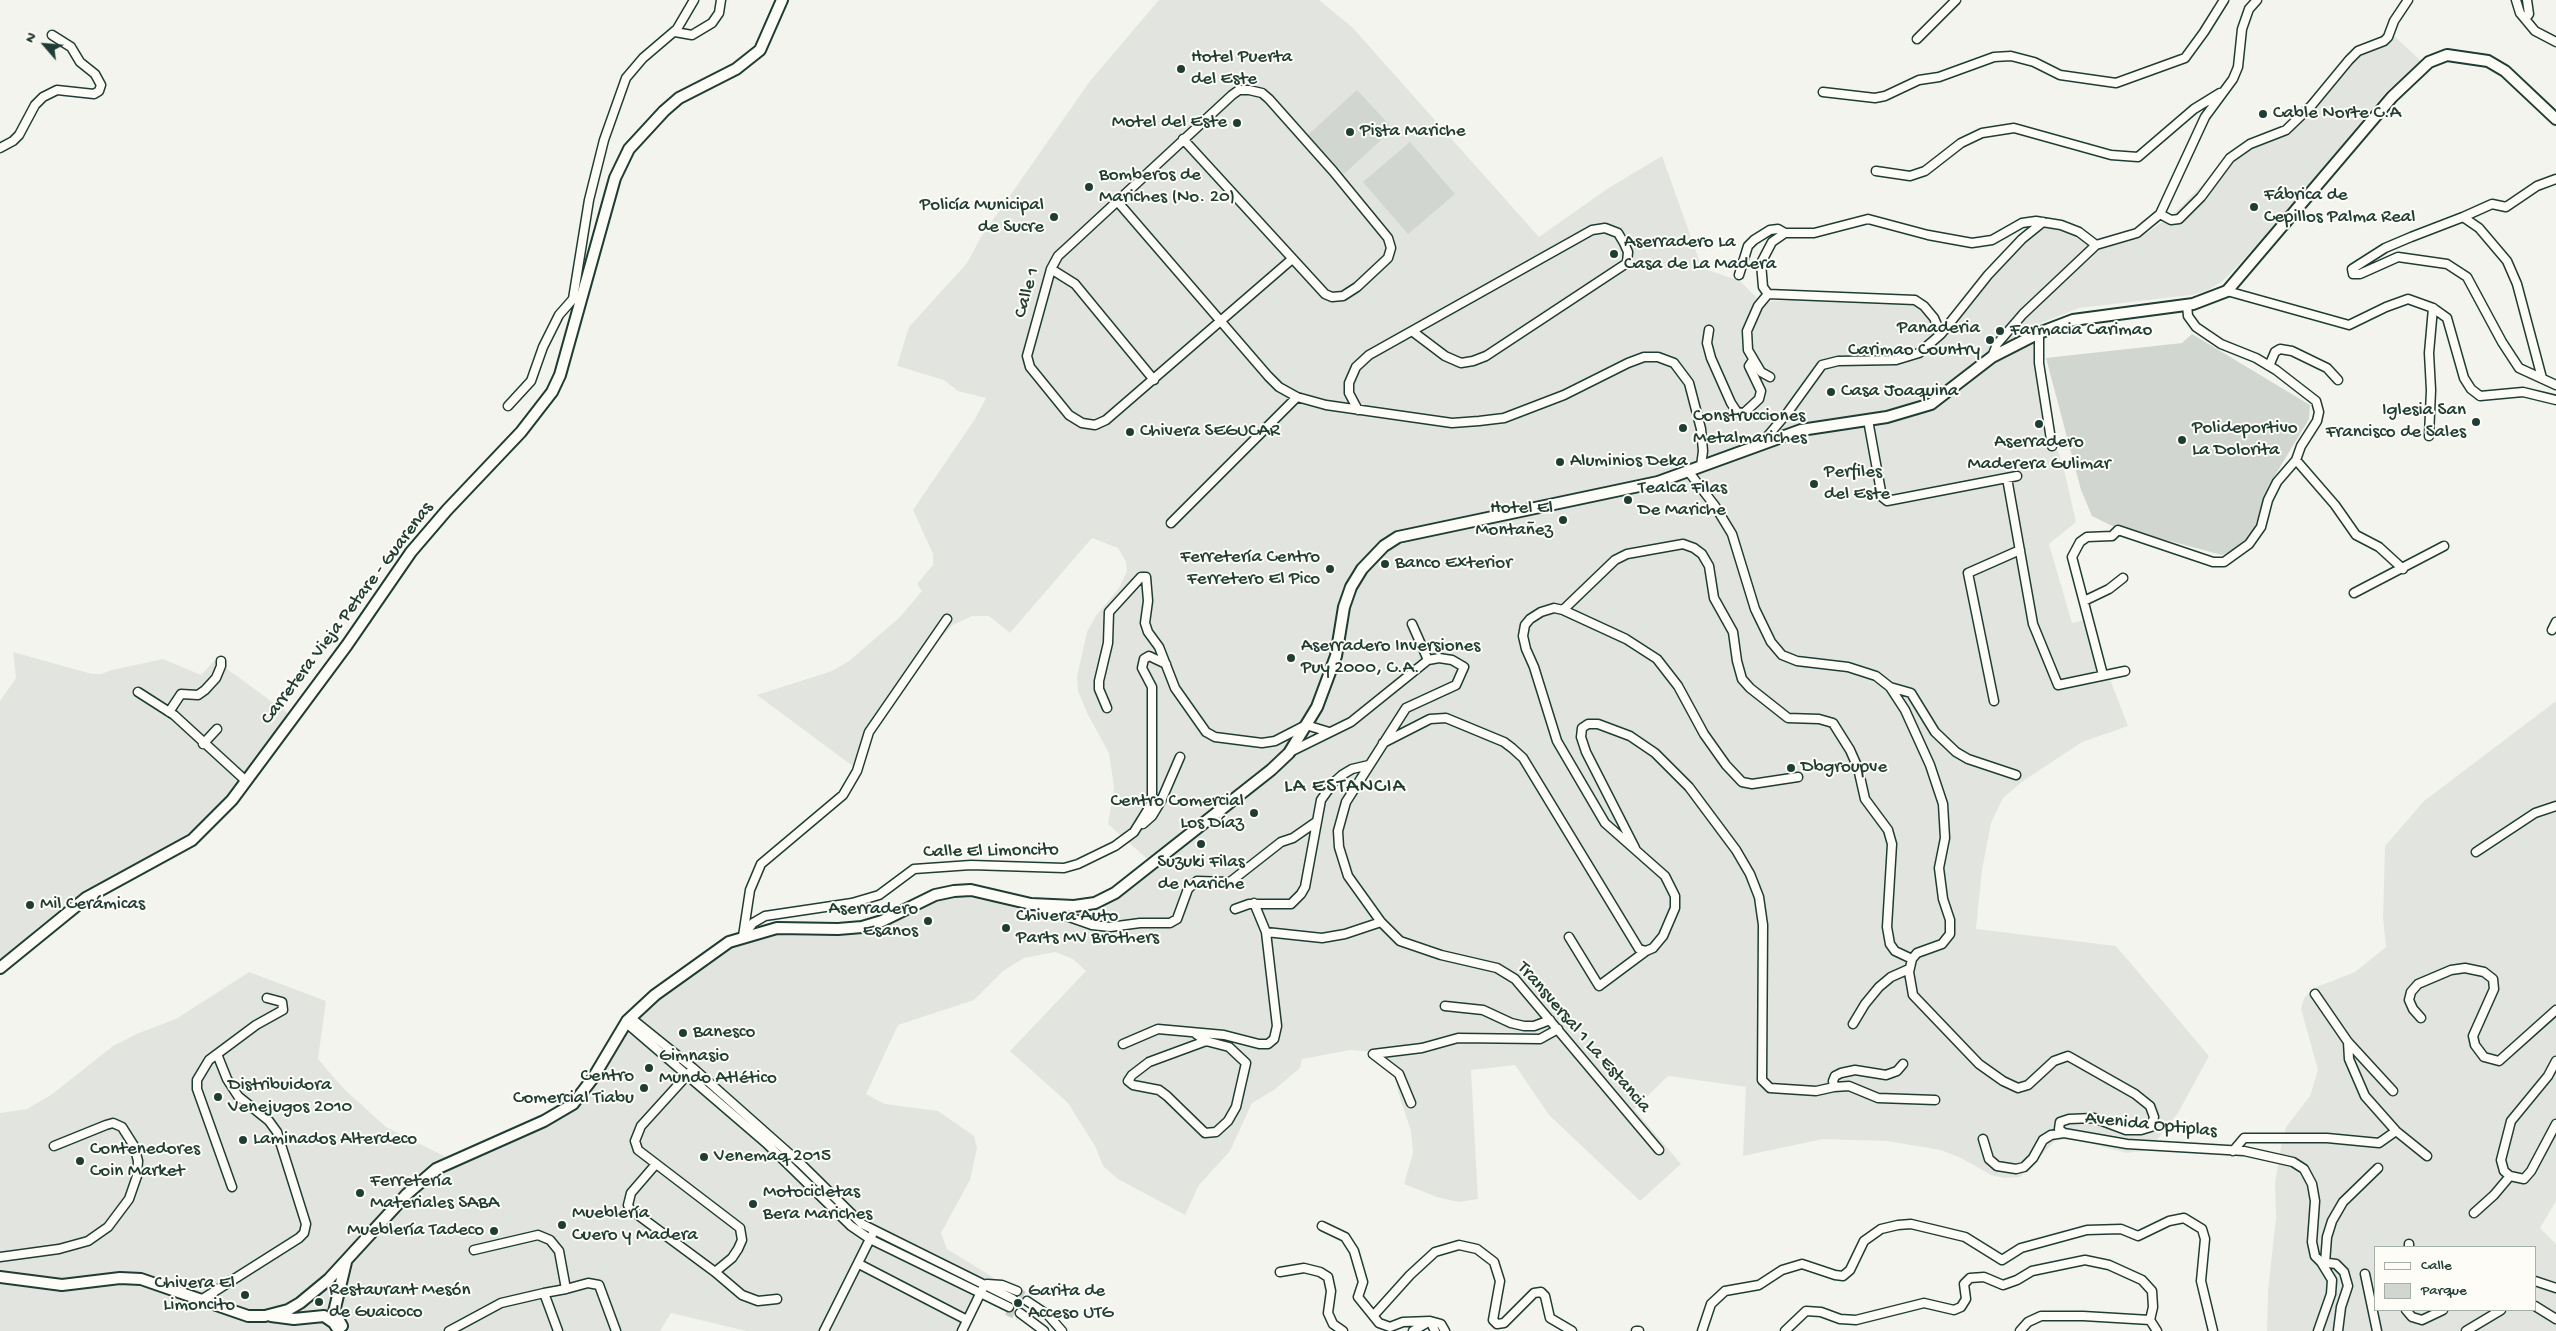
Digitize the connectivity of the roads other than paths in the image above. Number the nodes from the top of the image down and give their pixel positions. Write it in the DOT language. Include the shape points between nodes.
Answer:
graph roads {
  1 [pos="694,0"];
  2 [pos="721,0"];
  3 [pos="782,0"];
  4 [pos="1956,0"];
  5 [pos="2224,0"];
  6 [pos="2257,0"];
  7 [pos="2408,0"];
  8 [pos="2516,0"];
  9 [pos="2527,0"];
  10 [pos="2525,19"];
  11 [pos="674,32"];
  12 [pos="52,34"];
  13 [pos="1917,39"];
  14 [pos="2556,42"];
  15 [pos="2224,90"];
  16 [pos="1823,92"];
  17 [pos="2556,119"];
  18 [pos="1184,140"];
  19 [pos="0,148"];
  20 [pos="1876,172"];
  21 [pos="2556,179"];
  22 [pos="1117,201"];
  23 [pos="2160,214"];
  24 [pos="2463,218"];
  25 [pos="2044,222"];
  26 [pos="1785,233"];
  27 [pos="2096,245"];
  28 [pos="1291,260"];
  29 [pos="1051,269"];
  30 [pos="1739,275"];
  31 [pos="2227,292"];
  32 [pos="1768,294"];
  33 [pos="577,299"];
  34 [pos="2187,305"];
  35 [pos="2434,308"];
  36 [pos="1221,322"];
  37 [pos="1708,330"];
  38 [pos="1412,331"];
  39 [pos="2039,333"];
  40 [pos="1941,334"];
  41 [pos="1992,357"];
  42 [pos="1753,360"];
  43 [pos="2269,366"];
  44 [pos="1770,377"];
  45 [pos="2542,378"];
  46 [pos="1154,380"];
  47 [pos="2338,380"];
  48 [pos="2556,385"];
  49 [pos="1297,396"];
  50 [pos="2556,400"];
  51 [pos="508,406"];
  52 [pos="1358,410"];
  53 [pos="1868,420"];
  54 [pos="2429,436"];
  55 [pos="1760,444"];
  56 [pos="2052,446"];
  57 [pos="2296,460"];
  58 [pos="1701,466"];
  59 [pos="1688,471"];
  60 [pos="2017,476"];
  61 [pos="2007,478"];
  62 [pos="1171,523"];
  63 [pos="2444,546"];
  64 [pos="2020,550"];
  65 [pos="2403,568"];
  66 [pos="2123,578"];
  67 [pos="2354,593"];
  68 [pos="2084,602"];
  69 [pos="1563,610"];
  70 [pos="948,618"];
  71 [pos="2556,622"];
  72 [pos="1412,624"];
  73 [pos="2552,630"];
  74 [pos="1428,660"];
  75 [pos="220,661"];
  76 [pos="1166,664"];
  77 [pos="2125,671"];
  78 [pos="2103,676"];
  79 [pos="1890,687"];
  80 [pos="138,692"];
  81 [pos="1994,701"];
  82 [pos="1107,708"];
  83 [pos="169,712"];
  84 [pos="1306,725"];
  85 [pos="217,729"];
  86 [pos="1329,732"];
  87 [pos="1383,743"];
  88 [pos="203,744"];
  89 [pos="1289,753"];
  90 [pos="1180,757"];
  91 [pos="1369,765"];
  92 [pos="2016,775"];
  93 [pos="1798,777"];
  94 [pos="246,780"];
  95 [pos="2556,806"];
  96 [pos="1316,822"];
  97 [pos="1134,832"];
  98 [pos="1635,850"];
  99 [pos="2476,852"];
  100 [pos="1254,903"];
  101 [pos="1031,904"];
  102 [pos="1235,909"];
  103 [pos="1381,922"];
  104 [pos="1266,932"];
  105 [pos="742,936"];
  106 [pos="1569,938"];
  107 [pos="1646,951"];
  108 [pos="1912,959"];
  109 [pos="0,968"];
  110 [pos="1910,969"];
  111 [pos="2315,994"];
  112 [pos="266,998"];
  113 [pos="1445,1006"];
  114 [pos="2556,1010"];
  115 [pos="2420,1018"];
  116 [pos="1550,1020"];
  117 [pos="627,1021"];
  118 [pos="1853,1024"];
  119 [pos="1558,1029"];
  120 [pos="1196,1034"];
  121 [pos="1206,1041"];
  122 [pos="2348,1042"];
  123 [pos="1122,1044"];
  124 [pos="217,1054"];
  125 [pos="2556,1061"];
  126 [pos="1903,1064"];
  127 [pos="693,1068"];
  128 [pos="687,1075"];
  129 [pos="1834,1086"];
  130 [pos="2392,1091"];
  131 [pos="1935,1100"];
  132 [pos="1411,1103"];
  133 [pos="2556,1124"];
  134 [pos="2396,1131"];
  135 [pos="2064,1133"];
  136 [pos="1984,1139"];
  137 [pos="54,1146"];
  138 [pos="1659,1150"];
  139 [pos="2233,1150"];
  140 [pos="2426,1156"];
  141 [pos="656,1164"];
  142 [pos="2378,1168"];
  143 [pos="2510,1176"];
  144 [pos="232,1187"];
  145 [pos="2474,1213"];
  146 [pos="1322,1226"];
  147 [pos="872,1235"];
  148 [pos="474,1250"];
  149 [pos="0,1257"];
  150 [pos="346,1261"];
  151 [pos="2323,1262"];
  152 [pos="859,1264"];
  153 [pos="715,1272"];
  154 [pos="1280,1272"];
  155 [pos="2366,1274"];
  156 [pos="0,1277"];
  157 [pos="2536,1281"];
  158 [pos="2556,1288"];
  159 [pos="566,1289"];
  160 [pos="987,1290"];
  161 [pos="544,1293"];
  162 [pos="777,1299"];
  163 [pos="200,1300"];
  164 [pos="1026,1301"];
  165 [pos="2536,1307"];
  166 [pos="2407,1311"];
  167 [pos="2442,1311"];
  168 [pos="2499,1311"];
  169 [pos="268,1315"];
  170 [pos="1019,1315"];
  171 [pos="1374,1315"];
  172 [pos="2556,1319"];
  173 [pos="967,1320"];
  174 [pos="2150,1320"];
  175 [pos="1430,1321"];
  176 [pos="1042,1329"];
  177 [pos="339,1331"];
  178 [pos="344,1331"];
  179 [pos="449,1331"];
  180 [pos="558,1331"];
  181 [pos="616,1331"];
  182 [pos="824,1331"];
  183 [pos="962,1331"];
  184 [pos="1062,1331"];
  185 [pos="1343,1331"];
  186 [pos="1413,1331"];
  187 [pos="1435,1331"];
  188 [pos="1445,1331"];
  189 [pos="1572,1331"];
  190 [pos="1702,1331"];
  191 [pos="1785,1331"];
  192 [pos="2020,1331"];
  193 [pos="2157,1331"];
  194 [pos="2213,1331"];
  195 [pos="2318,1331"];
  196 [pos="2338,1331"];
  197 [pos="2377,1331"];
  198 [pos="2466,1331"];
  1 -- 11 [label="street"];
  2 -- 11 [label="street" via="719,13 712,23 692,35"];
  3 -- 33 [label="main road, Carretera Vieja Petare - Guarenas" via="760,50 730,73 679,98 629,149 615,178"];
  4 -- 13 [label="street"];
  5 -- 16 [label="street" via="2185,58 2116,83 2060,75 2034,62 2011,56 1994,57 1939,77 1919,80 1880,97"];
  6 -- 15 [label="street" via="2242,29 2238,67"];
  7 -- 23 [label="street" via="2388,37 2358,51 2286,130 2250,144 2230,158 2179,219 2171,220"];
  8 -- 10 [label="street"];
  9 -- 10 [label="street" via="2529,14"];
  10 -- 14 [label="street" via="2535,32"];
  11 -- 33 [label="street" via="631,70 614,110 589,200"];
  12 -- 19 [label="street" via="67,43 80,62 95,74 101,85 99,91 86,94 56,90 43,97 14,141"];
  15 -- 20 [label="street" via="2194,110 2138,157 2111,155 2014,128 1982,133 1961,143 1925,171 1910,176"];
  15 -- 23 [label="street" via="2197,131"];
  17 -- 31 [label="main road" via="2505,70 2488,61 2447,55 2429,62 2392,96"];
  18 -- 22 [label="street, Calle 1"];
  18 -- 28 [label="street"];
  18 -- 28 [label="street, Calle 1" via="1239,90 1262,93 1334,171 1388,238 1391,248 1388,258 1343,296 1325,294"];
  21 -- 24 [label="street" via="2537,186 2506,207 2492,204"];
  22 -- 29 [label="street, Calle 1" via="1058,256"];
  22 -- 36 [label="street"];
  23 -- 27 [label="street" via="2137,233"];
  24 -- 45 [label="street" via="2479,228 2507,261 2517,284"];
  24 -- 45 [label="street" via="2385,248 2352,269 2353,274 2398,257 2447,264 2467,276 2519,368"];
  25 -- 26 [label="street" via="2022,223 1992,240 1972,243 1868,219 1814,233"];
  25 -- 27 [label="street" via="2079,232"];
  25 -- 40 [label="street" via="2022,239 1988,275"];
  26 -- 30 [label="street" via="1770,230 1754,240 1748,246"];
  26 -- 32 [label="street" via="1772,242 1761,263 1763,287"];
  27 -- 41 [label="street" via="2023,314 1998,344"];
  28 -- 36 [label="street, Calle 1"];
  29 -- 46 [label="street" via="1075,284"];
  29 -- 46 [label="street, Calle 1" via="1027,356 1030,367 1069,415 1082,423 1101,423"];
  31 -- 34 [label="main road"];
  31 -- 35 [label="street" via="2349,325 2408,299"];
  32 -- 40 [label="street" via="1915,300 1934,318"];
  32 -- 42 [label="street" via="1758,306 1747,331 1748,350"];
  33 -- 51 [label="street" via="559,315 531,381"];
  33 -- 94 [label="main road, Carretera Vieja Petare - Guarenas" via="560,375 546,399 521,432 411,552 348,645"];
  34 -- 39 [label="main road" via="2073,320"];
  34 -- 43 [label="street" via="2188,316 2196,328 2221,344"];
  35 -- 50 [label="street" via="2447,318 2464,378 2480,396 2523,392"];
  35 -- 54 [label="street" via="2429,352"];
  36 -- 46 [label="street, Calle 1"];
  36 -- 49 [label="street" via="1280,388"];
  37 -- 42 [label="street" via="1711,358 1737,412 1744,413 1759,399 1761,391 1749,366"];
  38 -- 38 [label="street" via="1592,230 1605,228 1618,233 1628,252 1627,263 1486,356 1473,361 1461,363 1445,356"];
  38 -- 52 [label="street" via="1369,355 1356,367 1349,383 1349,393"];
  39 -- 41 [label="main road"];
  39 -- 56 [label="street" via="2038,363"];
  40 -- 55 [label="street" via="1919,353 1896,360 1822,365"];
  41 -- 53 [label="main road" via="1931,404 1887,418"];
  42 -- 44 [label="street" via="1761,372"];
  43 -- 47 [label="street" via="2275,352 2280,349 2292,351 2327,368"];
  43 -- 57 [label="street" via="2316,401 2317,421"];
  45 -- 48 [label="street"];
  49 -- 52 [label="street"];
  49 -- 62 [label="street"];
  52 -- 58 [label="street" via="1452,423 1504,418 1564,395 1628,363 1644,357 1658,358 1674,363 1689,383 1701,429 1704,451"];
  53 -- 55 [label="main road" via="1801,430"];
  53 -- 61 [label="street" via="1882,497 1887,501"];
  55 -- 58 [label="main road"];
  57 -- 65 [label="street" via="2356,535 2379,547"];
  57 -- 68 [label="street" via="2277,482 2261,527 2249,544 2224,562 2213,562 2118,530 2112,536 2087,537 2080,542 2072,557"];
  58 -- 59 [label="main road"];
  59 -- 79 [label="street" via="1732,534 1755,610 1771,642 1782,655 1797,661 1848,667 1876,676"];
  59 -- 84 [label="main road" via="1658,482 1398,538 1384,546 1362,569 1351,587 1344,607 1336,656 1317,707"];
  60 -- 61 [label="street"];
  61 -- 64 [label="street"];
  63 -- 65 [label="street"];
  64 -- 78 [label="street" via="2033,624 2058,685"];
  64 -- 81 [label="street" via="1968,573"];
  65 -- 67 [label="street"];
  66 -- 68 [label="street"];
  68 -- 78 [label="street"];
  69 -- 93 [label="street" via="1626,639 1657,659 1678,686 1710,742 1742,782 1752,784"];
  69 -- 98 [label="street" via="1554,608 1530,618 1523,636 1526,649 1557,741 1605,823"];
  69 -- 108 [label="street" via="1615,560 1627,554 1683,544 1702,554 1709,566 1714,598 1734,632 1742,679 1788,718 1818,718 1833,723 1850,750 1865,799 1888,830 1892,844 1887,927 1890,944 1895,951"];
  70 -- 105 [label="street" via="869,732 857,771 844,795 761,864 750,890"];
  71 -- 73 [label="street"];
  72 -- 74 [label="street"];
  74 -- 86 [label="street" via="1351,722"];
  74 -- 87 [label="street, Transversal 1 La Estancia" via="1439,658 1460,664 1464,667 1462,677 1456,685 1410,705"];
  75 -- 83 [label="street" via="216,678 205,690 198,695 182,694"];
  76 -- 82 [label="street" via="1145,623 1148,602 1146,577 1141,577 1109,612 1108,644 1099,681"];
  76 -- 84 [label="street" via="1175,688 1206,732 1215,737 1275,741"];
  76 -- 97 [label="street, Calle El Limoncito" via="1149,656 1144,659 1142,668 1152,686 1154,783 1152,803"];
  77 -- 78 [label="street"];
  79 -- 92 [label="street" via="1911,693 1935,732 1956,752"];
  79 -- 108 [label="street" via="1905,710 1930,765 1943,804 1945,838 1940,868 1950,934 1942,944 1917,953"];
  80 -- 83 [label="street"];
  83 -- 88 [label="street"];
  84 -- 86 [label="street"];
  84 -- 89 [label="main road"];
  85 -- 88 [label="street"];
  86 -- 89 [label="street"];
  87 -- 91 [label="street, Transversal 1 La Estancia"];
  87 -- 107 [label="street" via="1430,719 1446,718 1512,748 1523,758 1639,949"];
  88 -- 94 [label="street"];
  89 -- 101 [label="main road" via="1115,893 1095,903 1074,906"];
  90 -- 97 [label="street" via="1152,816"];
  91 -- 96 [label="street" via="1352,769 1333,783 1321,800"];
  91 -- 103 [label="street, Transversal 1 La Estancia" via="1343,808 1338,831 1339,847 1348,876"];
  94 -- 109 [label="main road, Carretera Vieja Petare - Guarenas" via="221,813 192,840 86,898"];
  95 -- 99 [label="street" via="2535,813"];
  96 -- 100 [label="street" via="1301,894 1291,904"];
  96 -- 101 [label="street" via="1281,842 1230,882 1197,881 1188,889 1177,918 1170,923 1092,925"];
  97 -- 105 [label="street, Calle El Limoncito" via="1114,846 1064,868 971,865 914,870 879,895 852,903 765,916"];
  98 -- 107 [label="street" via="1665,876 1675,896 1675,908 1663,936"];
  98 -- 129 [label="street" via="1586,752 1581,737 1582,728 1588,724 1598,724 1630,736 1655,753 1689,787 1750,874 1759,897 1763,925 1762,1080 1770,1088 1778,1089 1816,1091"];
  100 -- 102 [label="street"];
  100 -- 104 [label="street"];
  101 -- 105 [label="main road" via="971,890 954,891 934,895 882,921 862,927 777,928"];
  103 -- 104 [label="street" via="1322,938"];
  103 -- 116 [label="street, Transversal 1 La Estancia" via="1400,941 1416,948 1504,970"];
  104 -- 120 [label="street" via="1277,1026 1274,1038 1268,1044 1258,1044 1224,1035"];
  105 -- 117 [label="main road" via="716,950"];
  106 -- 107 [label="street" via="1599,986"];
  108 -- 110 [label="street, Avenida Optiplas"];
  110 -- 118 [label="street" via="1891,977 1879,987"];
  110 -- 135 [label="street, Avenida Optiplas" via="1913,995 1979,1064 2003,1082 2018,1088 2028,1085 2054,1061 2068,1056 2135,1094 2150,1106 2154,1117 2151,1127 2141,1130 2126,1130 2094,1118 2069,1119 2060,1122 2059,1129"];
  111 -- 122 [label="street"];
  112 -- 124 [label="street" via="282,1002 283,1010"];
  113 -- 116 [label="street" via="1483,1010 1524,1026"];
  114 -- 115 [label="street" via="2499,1061 2484,1057 2475,1045 2474,1036 2494,989 2493,979 2484,972 2465,968 2451,970 2418,984 2409,1000"];
  116 -- 119 [label="street, Transversal 1 La Estancia"];
  117 -- 127 [label="street" via="636,1022"];
  117 -- 128 [label="street"];
  117 -- 150 [label="main road" via="593,1078 573,1104 544,1122 436,1169 408,1194"];
  119 -- 132 [label="street" via="1540,1039 1458,1038 1422,1048 1373,1054 1398,1074"];
  119 -- 138 [label="street, Transversal 1 La Estancia"];
  120 -- 121 [label="street"];
  120 -- 123 [label="street" via="1158,1029"];
  121 -- 121 [label="street" via="1229,1047 1246,1062 1236,1107 1228,1121 1216,1132 1205,1133 1159,1090 1128,1081 1149,1062"];
  122 -- 130 [label="street"];
  122 -- 134 [label="street" via="2349,1059 2365,1096"];
  124 -- 144 [label="street" via="201,1070 197,1089"];
  124 -- 163 [label="street" via="224,1074 238,1096 269,1121 277,1132 306,1224 299,1238"];
  125 -- 143 [label="street" via="2548,1076 2511,1121 2502,1160 2504,1171"];
  126 -- 129 [label="street" via="1897,1071 1886,1075 1855,1070 1841,1073 1835,1076"];
  127 -- 128 [label="street"];
  127 -- 147 [label="street" via="800,1163"];
  128 -- 141 [label="street" via="637,1133 638,1150"];
  128 -- 147 [label="street" via="766,1143 846,1222"];
  129 -- 131 [label="street" via="1849,1086 1878,1098"];
  133 -- 143 [label="street" via="2532,1171 2524,1179"];
  134 -- 139 [label="street" via="2380,1143 2327,1138 2244,1138"];
  134 -- 140 [label="street"];
  135 -- 136 [label="street" via="2043,1140 2033,1158 2024,1167 2016,1169 1997,1166 1989,1159"];
  135 -- 139 [label="street, Avenida Optiplas" via="2127,1144"];
  137 -- 149 [label="street" via="113,1123 122,1127 134,1146 138,1161 129,1199 108,1227 88,1241 59,1249"];
  139 -- 151 [label="street, Avenida Optiplas" via="2293,1162 2304,1169 2312,1184 2315,1201 2312,1242 2315,1256"];
  141 -- 153 [label="street" via="740,1228 742,1240 738,1249"];
  141 -- 153 [label="street" via="631,1193 630,1209"];
  142 -- 151 [label="street" via="2343,1202 2327,1237"];
  143 -- 145 [label="street"];
  146 -- 171 [label="street" via="1345,1237 1354,1251 1363,1282 1358,1297"];
  147 -- 152 [label="street"];
  147 -- 160 [label="street"];
  148 -- 159 [label="street" via="543,1236 559,1251"];
  150 -- 169 [label="main road" via="300,1303"];
  150 -- 178 [label="main road" via="334,1312"];
  151 -- 195 [label="street, Avenida Optiplas" via="2332,1280 2331,1294"];
  151 -- 196 [label="street" via="2336,1264 2344,1272 2348,1286"];
  152 -- 173 [label="street"];
  152 -- 182 [label="street"];
  153 -- 162 [label="street" via="750,1300"];
  154 -- 185 [label="street" via="1304,1268 1328,1277 1331,1291 1328,1313 1333,1324"];
  155 -- 197 [label="street"];
  156 -- 163 [label="main road" via="62,1285 120,1278 141,1279"];
  157 -- 158 [label="street"];
  159 -- 161 [label="street"];
  159 -- 181 [label="street" via="588,1283 599,1284"];
  160 -- 160 [label="street" via="1002,1285 1013,1301"];
  160 -- 173 [label="street"];
  161 -- 179 [label="street" via="501,1303"];
  161 -- 180 [label="street"];
  163 -- 169 [label="main road" via="248,1316"];
  164 -- 184 [label="street" via="1048,1315"];
  165 -- 172 [label="street"];
  166 -- 167 [label="street" via="2412,1317 2422,1320"];
  168 -- 198 [label="street"];
  169 -- 177 [label="main road" via="294,1319 324,1316"];
  170 -- 176 [label="street"];
  171 -- 175 [label="street" via="1385,1326"];
  171 -- 189 [label="street" via="1435,1252 1459,1245 1477,1249 1494,1262 1500,1281 1493,1320 1498,1324 1504,1323 1534,1293 1541,1292 1550,1318"];
  173 -- 183 [label="street"];
  174 -- 191 [label="street" via="2152,1291 2142,1280 2109,1265 2085,1260 2032,1271 2003,1285 1984,1277 1970,1278 1964,1284 1966,1299 1961,1307 1954,1310 1924,1304 1856,1320 1806,1311"];
  174 -- 192 [label="street" via="2041,1316 2028,1322"];
  174 -- 193 [label="street"];
  175 -- 186 [label="street"];
  175 -- 187 [label="street"];
  175 -- 188 [label="street" via="1441,1324"];
  190 -- 194 [label="street" via="1711,1304 1725,1290 1759,1285 1782,1270 1802,1264 1843,1276 1850,1270 1864,1241 1881,1229 1898,1225 1911,1224 1965,1237 2002,1260 2021,1248 2087,1230 2121,1229 2138,1236 2184,1218 2202,1229 2205,1239 2201,1281"];
}
